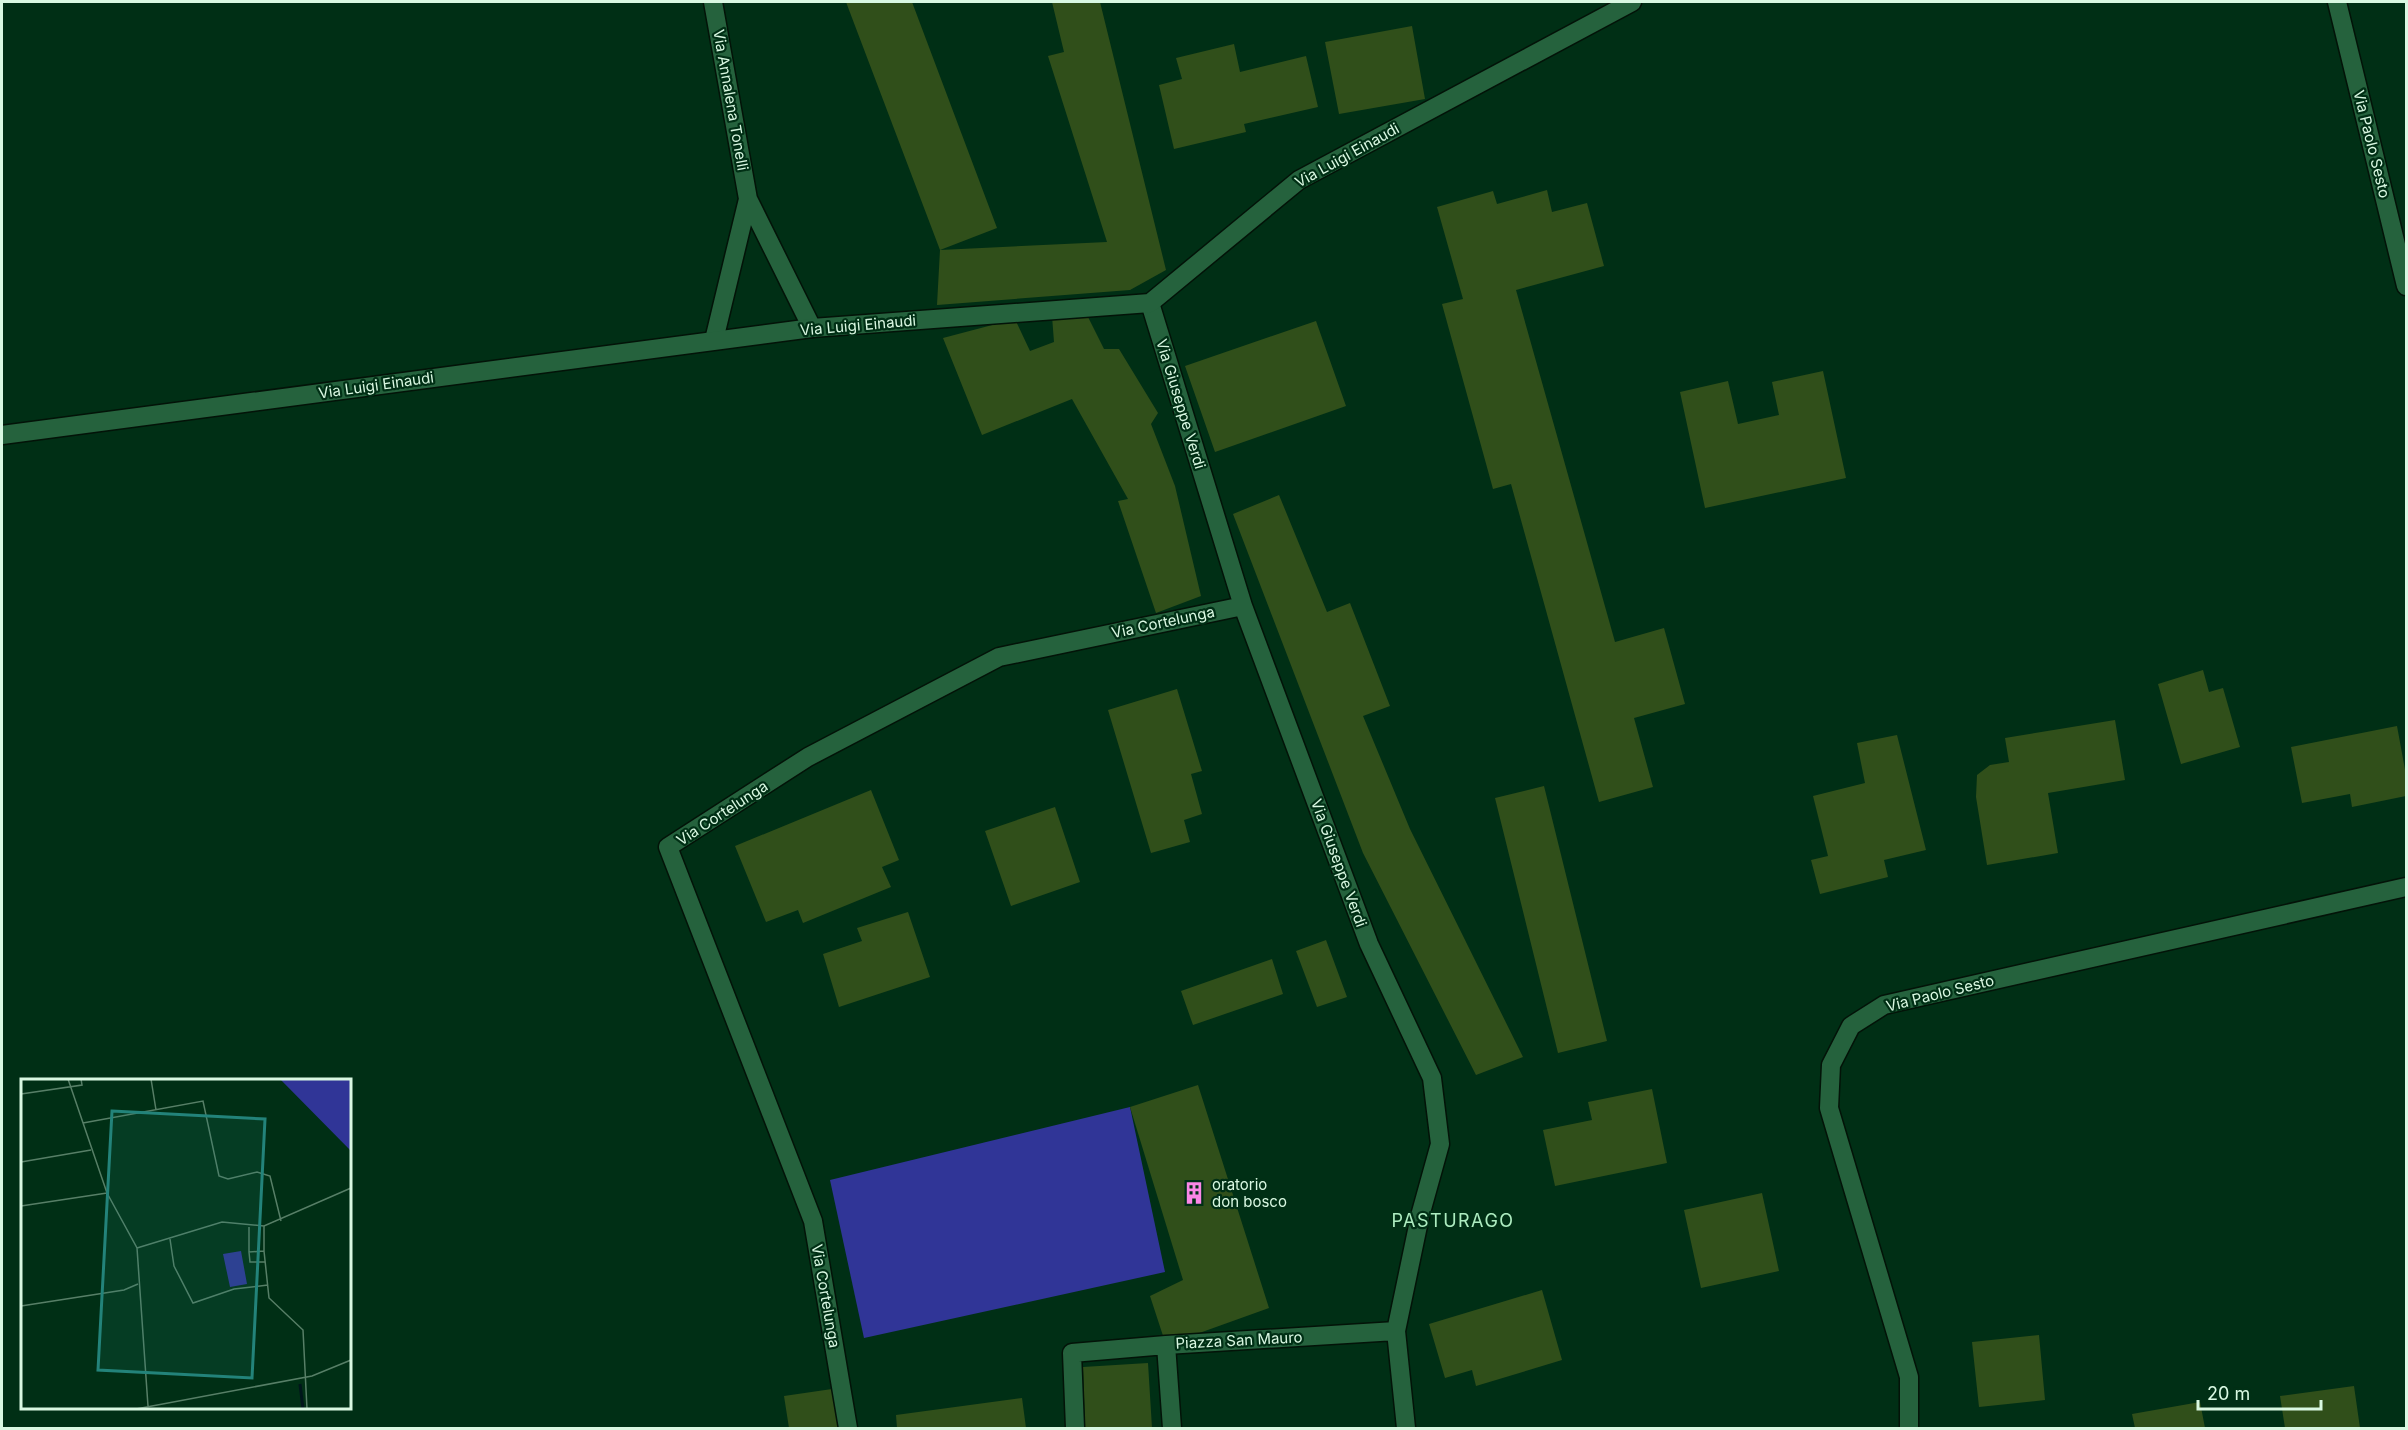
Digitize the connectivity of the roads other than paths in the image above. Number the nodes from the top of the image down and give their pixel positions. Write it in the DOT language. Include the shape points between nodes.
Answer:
graph roads {
  1 [pos="713,2"];
  2 [pos="1632,2"];
  3 [pos="2337,2"];
  4 [pos="748,199"];
  5 [pos="2406,286"];
  6 [pos="1150,303"];
  7 [pos="812,328"];
  8 [pos="714,340"];
  9 [pos="2,435"];
  10 [pos="1243,606"];
  11 [pos="2406,887"];
  12 [pos="1396,1331"];
  13 [pos="1166,1345"];
  14 [pos="848,1428"];
  15 [pos="1075,1428"];
  16 [pos="1172,1428"];
  17 [pos="1406,1428"];
  18 [pos="1909,1428"];
  1 -- 4 [label="street, Via Annalena Tonelli"];
  2 -- 6 [label="street, Via Luigi Einaudi" via="1299,180"];
  3 -- 5 [label="street, Via Paolo Sesto"];
  4 -- 7 [label="street, Via Annalena Tonelli"];
  4 -- 8 [label="street, Via Annalena Tonelli"];
  6 -- 7 [label="street, Via Luigi Einaudi"];
  6 -- 10 [label="street, Via Giuseppe Verdi"];
  7 -- 8 [label="street, Via Luigi Einaudi"];
  8 -- 9 [label="street, Via Luigi Einaudi"];
  10 -- 12 [label="street, Via Giuseppe Verdi" via="1369,944 1432,1078 1440,1144"];
  10 -- 14 [label="street, Via Cortelunga" via="999,657 808,757 669,847 813,1221"];
  11 -- 18 [label="street, Via Paolo Sesto" via="1884,1005 1851,1026 1831,1065 1829,1108 1909,1377"];
  12 -- 13 [label="street, Piazza San Mauro"];
  12 -- 17 [label="street, Via Giuseppe Verdi"];
  13 -- 15 [label="street" via="1072,1353"];
  13 -- 16 [label="street, Piazza San Mauro"];
}
